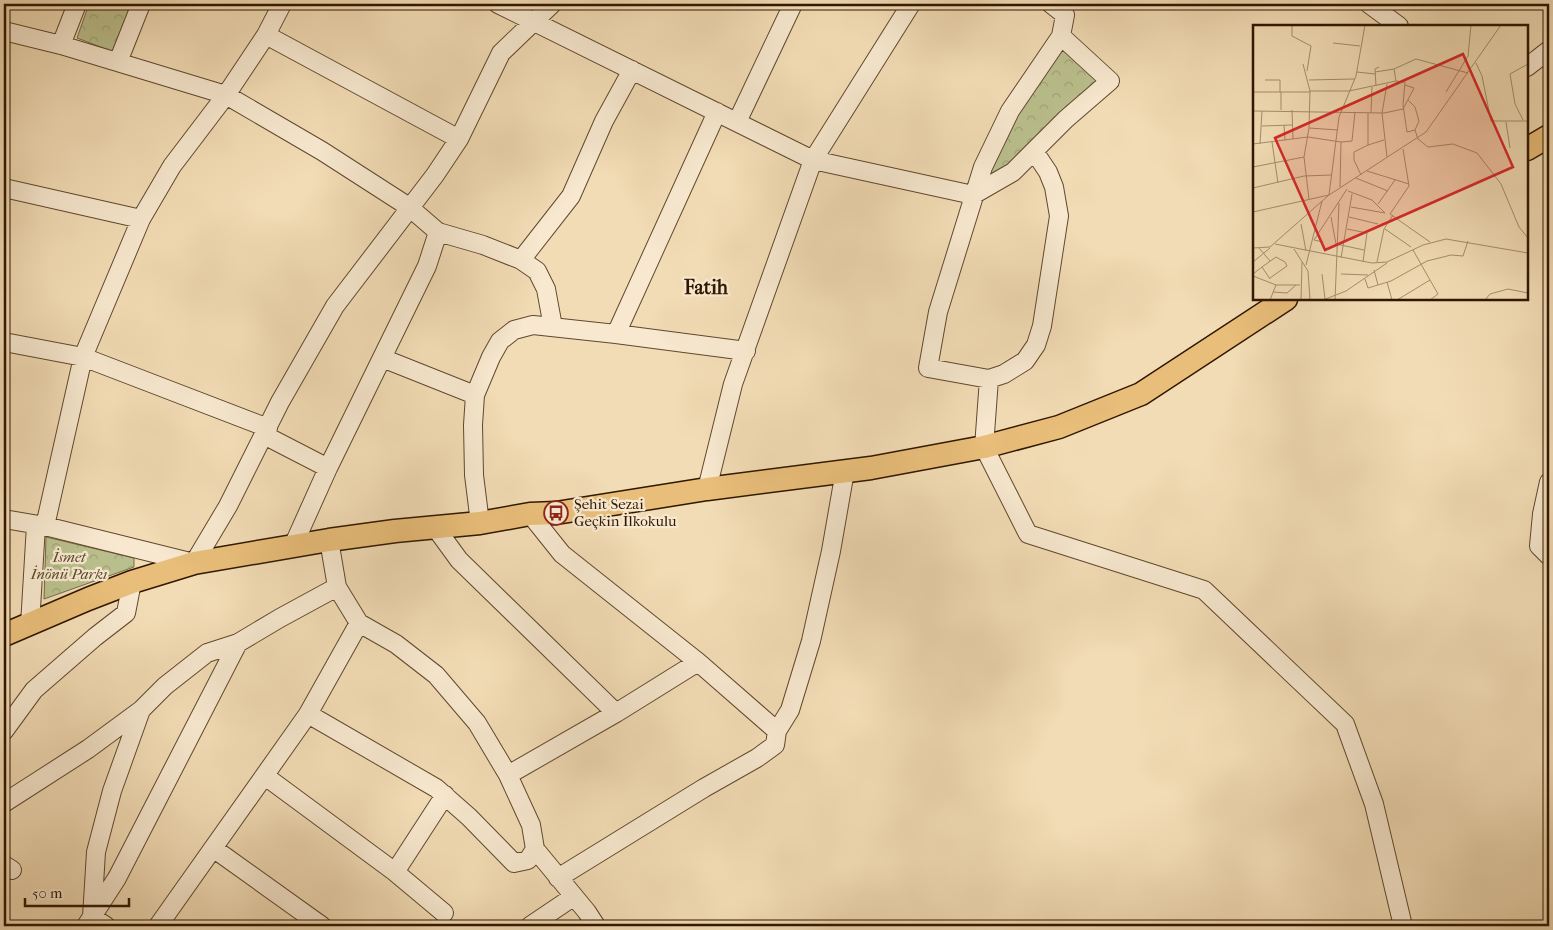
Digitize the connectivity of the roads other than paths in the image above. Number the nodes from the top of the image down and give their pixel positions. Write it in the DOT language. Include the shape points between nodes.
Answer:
graph roads {
  1 [pos="77,4"];
  2 [pos="141,4"];
  3 [pos="282,4"];
  4 [pos="498,4"];
  5 [pos="552,4"];
  6 [pos="793,4"];
  7 [pos="911,4"];
  8 [pos="1052,4"];
  9 [pos="1369,4"];
  10 [pos="533,22"];
  11 [pos="1398,25"];
  12 [pos="4,31"];
  13 [pos="266,35"];
  14 [pos="1060,36"];
  15 [pos="61,45"];
  16 [pos="1549,50"];
  17 [pos="118,62"];
  18 [pos="1528,66"];
  19 [pos="632,70"];
  20 [pos="226,95"];
  21 [pos="718,112"];
  22 [pos="737,122"];
  23 [pos="1549,136"];
  24 [pos="459,138"];
  25 [pos="1528,147"];
  26 [pos="1034,151"];
  27 [pos="813,160"];
  28 [pos="4,188"];
  29 [pos="973,195"];
  30 [pos="409,207"];
  31 [pos="141,219"];
  32 [pos="438,232"];
  33 [pos="521,260"];
  34 [pos="1284,300"];
  35 [pos="554,328"];
  36 [pos="616,334"];
  37 [pos="4,342"];
  38 [pos="746,351"];
  39 [pos="83,357"];
  40 [pos="382,358"];
  41 [pos="989,379"];
  42 [pos="474,395"];
  43 [pos="266,432"];
  44 [pos="984,448"];
  45 [pos="328,468"];
  46 [pos="845,471"];
  47 [pos="1549,482"];
  48 [pos="707,488"];
  49 [pos="530,514"];
  50 [pos="4,519"];
  51 [pos="480,523"];
  52 [pos="40,526"];
  53 [pos="435,527"];
  54 [pos="329,540"];
  55 [pos="293,546"];
  56 [pos="1549,556"];
  57 [pos="194,563"];
  58 [pos="132,582"];
  59 [pos="337,587"];
  60 [pos="359,623"];
  61 [pos="30,625"];
  62 [pos="4,635"];
  63 [pos="238,642"];
  64 [pos="698,662"];
  65 [pos="141,710"];
  66 [pos="616,713"];
  67 [pos="308,714"];
  68 [pos="4,731"];
  69 [pos="777,731"];
  70 [pos="508,775"];
  71 [pos="265,776"];
  72 [pos="445,795"];
  73 [pos="4,803"];
  74 [pos="213,848"];
  75 [pos="535,849"];
  76 [pos="395,872"];
  77 [pos="558,878"];
  78 [pos="573,897"];
  79 [pos="444,913"];
  80 [pos="95,923"];
  81 [pos="158,926"];
  82 [pos="322,926"];
  83 [pos="530,926"];
  84 [pos="596,926"];
  85 [pos="1403,926"];
  1 -- 15 [label="street"];
  2 -- 17 [label="street"];
  3 -- 13 [label="street"];
  4 -- 10 [label="street"];
  5 -- 10 [label="street"];
  6 -- 22 [label="street"];
  7 -- 27 [label="street"];
  8 -- 14 [label="street" via="1065,16"];
  9 -- 11 [label="street"];
  10 -- 19 [label="street"];
  10 -- 24 [label="street" via="501,53"];
  12 -- 15 [label="street"];
  13 -- 20 [label="street"];
  13 -- 24 [label="street"];
  14 -- 26 [label="street" via="1110,81"];
  14 -- 29 [label="street" via="1010,111 983,166"];
  15 -- 17 [label="street"];
  16 -- 18 [label="street"];
  17 -- 20 [label="street"];
  19 -- 21 [label="street"];
  19 -- 33 [label="street" via="604,121 571,196"];
  20 -- 30 [label="street"];
  20 -- 31 [label="street" via="172,166"];
  21 -- 22 [label="street"];
  21 -- 36 [label="street"];
  22 -- 27 [label="street"];
  23 -- 25 [label="main road"];
  24 -- 30 [label="street"];
  26 -- 29 [label="street" via="1012,172"];
  26 -- 41 [label="street" via="1051,179 1059,216 1042,326 1036,344 1025,360 1012,371"];
  27 -- 29 [label="street"];
  27 -- 38 [label="street"];
  28 -- 31 [label="street"];
  29 -- 41 [label="street" via="938,312 928,368"];
  30 -- 32 [label="street"];
  30 -- 43 [label="street" via="335,306"];
  31 -- 39 [label="street"];
  32 -- 33 [label="street"];
  32 -- 40 [label="street" via="427,266"];
  33 -- 35 [label="street" via="537,270 546,289"];
  34 -- 44 [label="main road" via="1141,394 1060,427"];
  35 -- 36 [label="street"];
  35 -- 42 [label="street" via="533,325 514,330 500,342"];
  36 -- 38 [label="street"];
  37 -- 39 [label="street"];
  38 -- 48 [label="street" via="733,384"];
  39 -- 43 [label="street"];
  39 -- 52 [label="street"];
  40 -- 42 [label="street"];
  40 -- 45 [label="street"];
  41 -- 44 [label="street"];
  42 -- 51 [label="street" via="474,475"];
  43 -- 45 [label="street"];
  43 -- 57 [label="street"];
  44 -- 46 [label="main road"];
  44 -- 85 [label="street" via="1028,534 1204,590 1345,724 1374,804"];
  45 -- 55 [label="street"];
  46 -- 48 [label="main road"];
  46 -- 69 [label="street" via="811,641 790,710"];
  47 -- 56 [label="street" via="1540,546"];
  48 -- 49 [label="main road" via="556,513"];
  49 -- 51 [label="main road"];
  49 -- 64 [label="street" via="562,554"];
  50 -- 52 [label="street"];
  51 -- 53 [label="main road"];
  52 -- 57 [label="street"];
  52 -- 61 [label="street"];
  53 -- 54 [label="main road"];
  53 -- 66 [label="street" via="459,560"];
  54 -- 55 [label="main road"];
  54 -- 59 [label="street"];
  55 -- 57 [label="main road"];
  57 -- 58 [label="main road"];
  58 -- 61 [label="main road"];
  58 -- 68 [label="street" via="126,613 34,690"];
  59 -- 60 [label="street"];
  59 -- 63 [label="street"];
  60 -- 67 [label="street"];
  60 -- 70 [label="street" via="396,644 436,675 477,723"];
  61 -- 62 [label="main road"];
  63 -- 65 [label="street" via="207,653"];
  63 -- 80 [label="street"];
  64 -- 66 [label="street"];
  64 -- 69 [label="street"];
  65 -- 73 [label="street" via="88,749"];
  65 -- 80 [label="street" via="112,791 96,852"];
  66 -- 70 [label="street"];
  67 -- 71 [label="street"];
  67 -- 72 [label="street"];
  69 -- 77 [label="street" via="775,745 757,758"];
  70 -- 75 [label="street" via="531,825"];
  71 -- 74 [label="street"];
  71 -- 76 [label="street"];
  72 -- 75 [label="street" via="514,863 528,860"];
  72 -- 76 [label="street"];
  74 -- 81 [label="street"];
  74 -- 82 [label="street"];
  75 -- 77 [label="street"];
  76 -- 79 [label="street"];
  77 -- 78 [label="street"];
  78 -- 83 [label="street"];
  78 -- 84 [label="street"];
}
